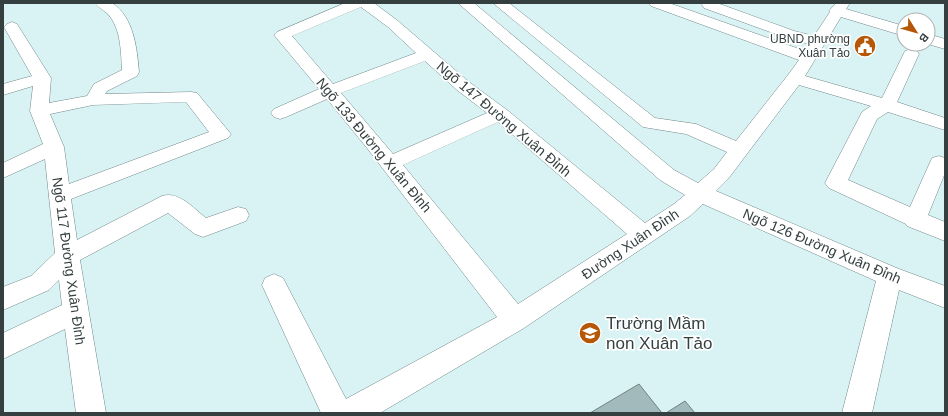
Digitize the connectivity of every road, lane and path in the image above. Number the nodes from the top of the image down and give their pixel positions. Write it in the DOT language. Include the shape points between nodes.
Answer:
graph roads {
  1 [pos="357,3"];
  2 [pos="365,3"];
  3 [pos="466,3"];
  4 [pos="500,3"];
  5 [pos="656,3"];
  6 [pos="108,4"];
  7 [pos="709,5"];
  8 [pos="839,7"];
  9 [pos="12,27"];
  10 [pos="896,29"];
  11 [pos="812,49"];
  12 [pos="427,54"];
  13 [pos="911,54"];
  14 [pos="42,78"];
  15 [pos="795,78"];
  16 [pos="3,90"];
  17 [pos="330,91"];
  18 [pos="93,100"];
  19 [pos="886,104"];
  20 [pos="39,111"];
  21 [pos="280,113"];
  22 [pos="500,114"];
  23 [pos="945,124"];
  24 [pos="54,147"];
  25 [pos="738,150"];
  26 [pos="390,163"];
  27 [pos="939,163"];
  28 [pos="3,172"];
  29 [pos="699,193"];
  30 [pos="60,195"];
  31 [pos="238,215"];
  32 [pos="915,220"];
  33 [pos="945,232"];
  34 [pos="644,235"];
  35 [pos="69,255"];
  36 [pos="890,276"];
  37 [pos="274,285"];
  38 [pos="945,298"];
  39 [pos="3,300"];
  40 [pos="76,311"];
  41 [pos="515,320"];
  42 [pos="3,346"];
  43 [pos="863,411"];
  44 [pos="91,413"];
  45 [pos="337,413"];
  46 [pos="351,413"];
  1 -- 17 [label="street, Ngõ 133 Đường Xuân Đỉnh" via="282,35"];
  2 -- 12 [label="street, Ngõ 147 Đường Xuân Đỉnh"];
  3 -- 29 [label="street, Ngõ 126 Đường Xuân Đỉnh" via="666,175"];
  4 -- 25 [label="street" via="650,123 690,128"];
  5 -- 11 [label="street"];
  6 -- 18 [label="street" via="121,22 128,42 132,72 100,88"];
  7 -- 11 [label="street" via="789,34"];
  8 -- 10 [label="street"];
  8 -- 11 [label="street, Đường Xuân Đỉnh"];
  9 -- 14 [label="street"];
  11 -- 15 [label="street, Đường Xuân Đỉnh"];
  12 -- 17 [label="street"];
  12 -- 22 [label="street, Ngõ 147 Đường Xuân Đỉnh"];
  13 -- 19 [label="street"];
  14 -- 16 [label="street"];
  14 -- 20 [label="street, Ngõ 117 Đường Xuân Đỉnh"];
  15 -- 19 [label="street"];
  15 -- 25 [label="street, Đường Xuân Đỉnh"];
  17 -- 21 [label="street"];
  17 -- 26 [label="street, Ngõ 133 Đường Xuân Đỉnh"];
  18 -- 20 [label="street"];
  18 -- 30 [label="street" via="191,97 221,134"];
  19 -- 23 [label="street"];
  19 -- 32 [label="street" via="869,116 836,183"];
  20 -- 24 [label="street, Ngõ 117 Đường Xuân Đỉnh"];
  22 -- 26 [label="street"];
  22 -- 34 [label="street, Ngõ 147 Đường Xuân Đỉnh"];
  24 -- 28 [label="street"];
  24 -- 30 [label="street, Ngõ 117 Đường Xuân Đỉnh"];
  25 -- 29 [label="street, Đường Xuân Đỉnh" via="721,174"];
  26 -- 41 [label="street, Ngõ 133 Đường Xuân Đỉnh"];
  27 -- 32 [label="street"];
  29 -- 34 [label="street, Đường Xuân Đỉnh" via="682,210"];
  29 -- 36 [label="street, Ngõ 126 Đường Xuân Đỉnh"];
  30 -- 35 [label="street, Ngõ 117 Đường Xuân Đỉnh"];
  31 -- 35 [label="street" via="203,228 170,202"];
  32 -- 33 [label="street"];
  34 -- 41 [label="street, Đường Xuân Đỉnh"];
  35 -- 39 [label="street" via="40,283"];
  35 -- 40 [label="street, Ngõ 117 Đường Xuân Đỉnh"];
  36 -- 38 [label="street, Ngõ 126 Đường Xuân Đỉnh"];
  36 -- 43 [label="street"];
  37 -- 45 [label="street"];
  40 -- 42 [label="street"];
  40 -- 44 [label="street, Ngõ 117 Đường Xuân Đỉnh"];
  41 -- 46 [label="street, Đường Xuân Đỉnh"];
}
